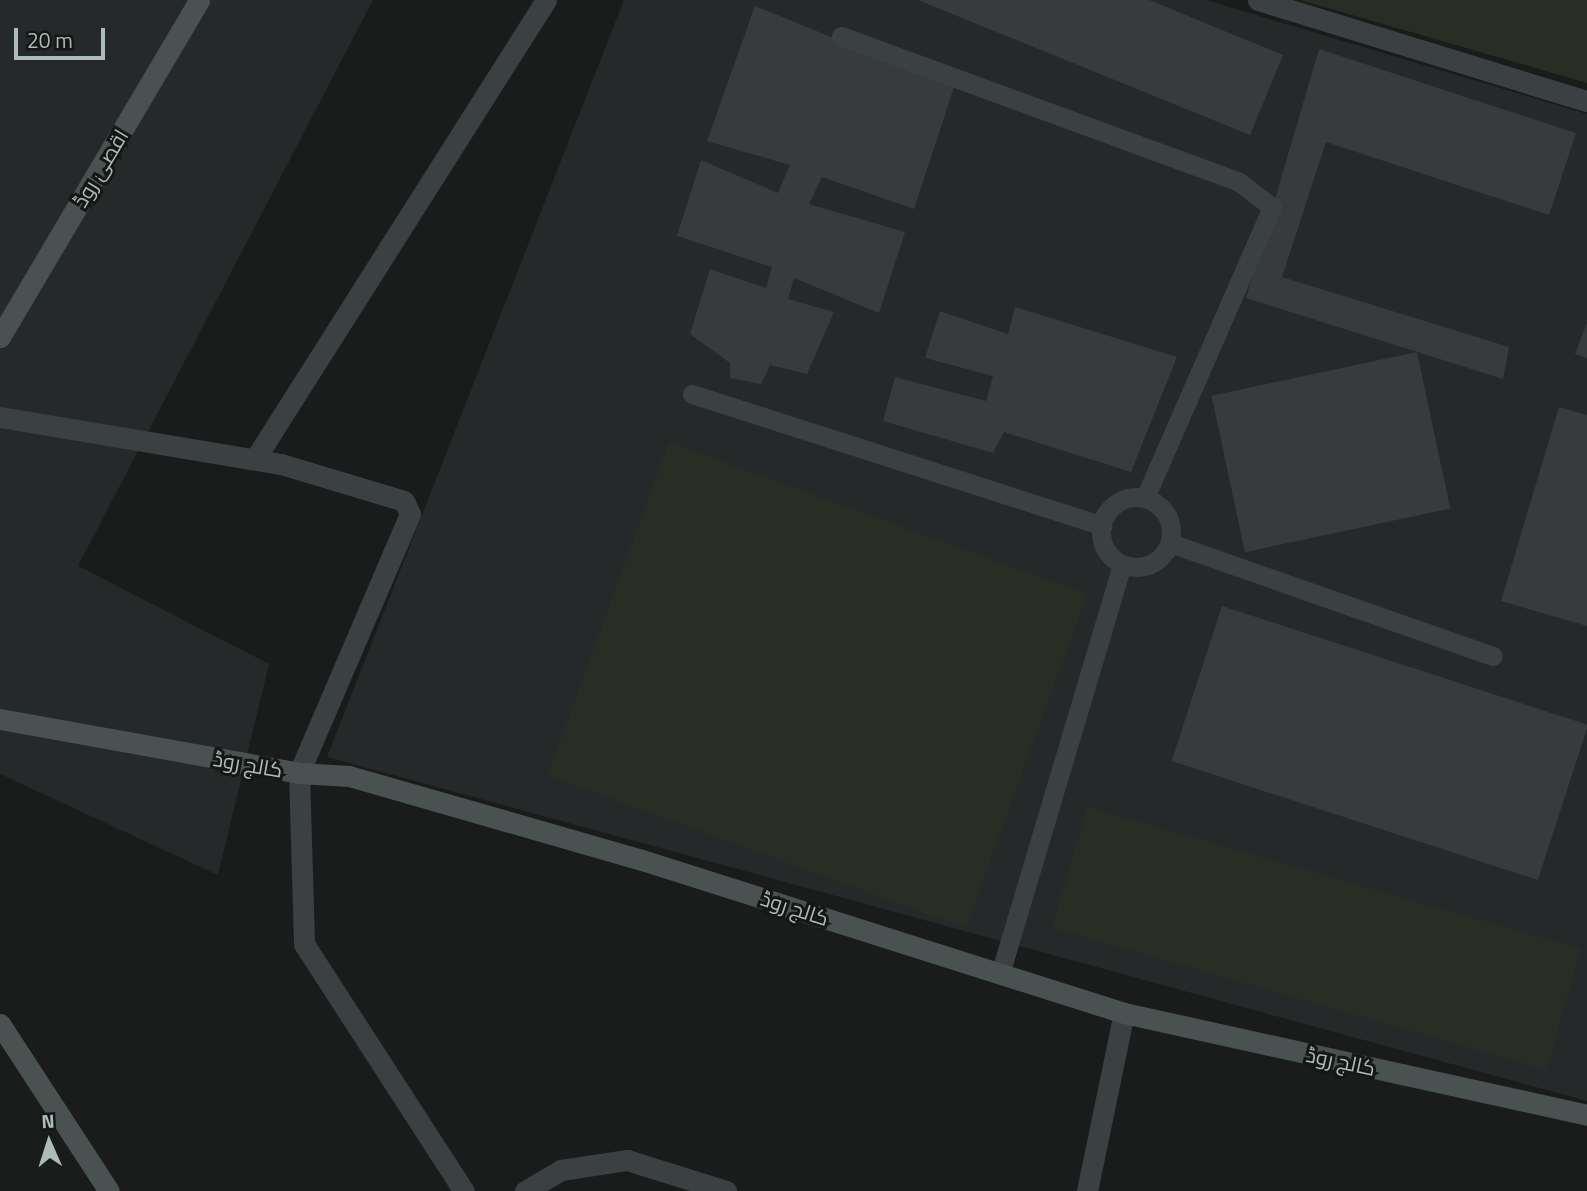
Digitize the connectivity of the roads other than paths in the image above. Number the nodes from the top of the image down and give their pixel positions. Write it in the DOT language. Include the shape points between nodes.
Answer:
graph roads {
  1 [pos="199,0"];
  2 [pos="546,0"];
  3 [pos="1258,0"];
  4 [pos="841,36"];
  5 [pos="1587,101"];
  6 [pos="0,337"];
  7 [pos="692,394"];
  8 [pos="0,417"];
  9 [pos="255,459"];
  10 [pos="1145,498"];
  11 [pos="1102,526"];
  12 [pos="1170,543"];
  13 [pos="1122,565"];
  14 [pos="1493,656"];
  15 [pos="0,719"];
  16 [pos="299,773"];
  17 [pos="1000,974"];
  18 [pos="1124,1013"];
  19 [pos="0,1024"];
  20 [pos="1587,1115"];
  21 [pos="109,1191"];
  22 [pos="464,1191"];
  23 [pos="525,1191"];
  24 [pos="726,1191"];
  25 [pos="1087,1191"];
  1 -- 6 [label="main road, اقصیٰ روڈ"];
  2 -- 9 [label="street"];
  3 -- 5 [label="street"];
  4 -- 10 [label="lane" via="1239,182 1272,207"];
  7 -- 11 [label="lane"];
  8 -- 9 [label="street"];
  9 -- 16 [label="street" via="398,495 410,514"];
  10 -- 11 [label="lane" via="1122,500"];
  10 -- 12 [label="lane" via="1164,511"];
  11 -- 13 [label="lane" via="1105,549"];
  12 -- 13 [label="lane" via="1156,561"];
  12 -- 14 [label="lane"];
  13 -- 17 [label="lane"];
  15 -- 16 [label="main road, کالج روڈ"];
  16 -- 17 [label="main road, کالج روڈ" via="349,775"];
  16 -- 22 [label="street" via="304,944"];
  17 -- 18 [label="main road, کالج روڈ"];
  18 -- 20 [label="main road, کالج روڈ"];
  18 -- 25 [label="street"];
  19 -- 21 [label="main road"];
  23 -- 24 [label="street" via="561,1170 627,1160"];
}
